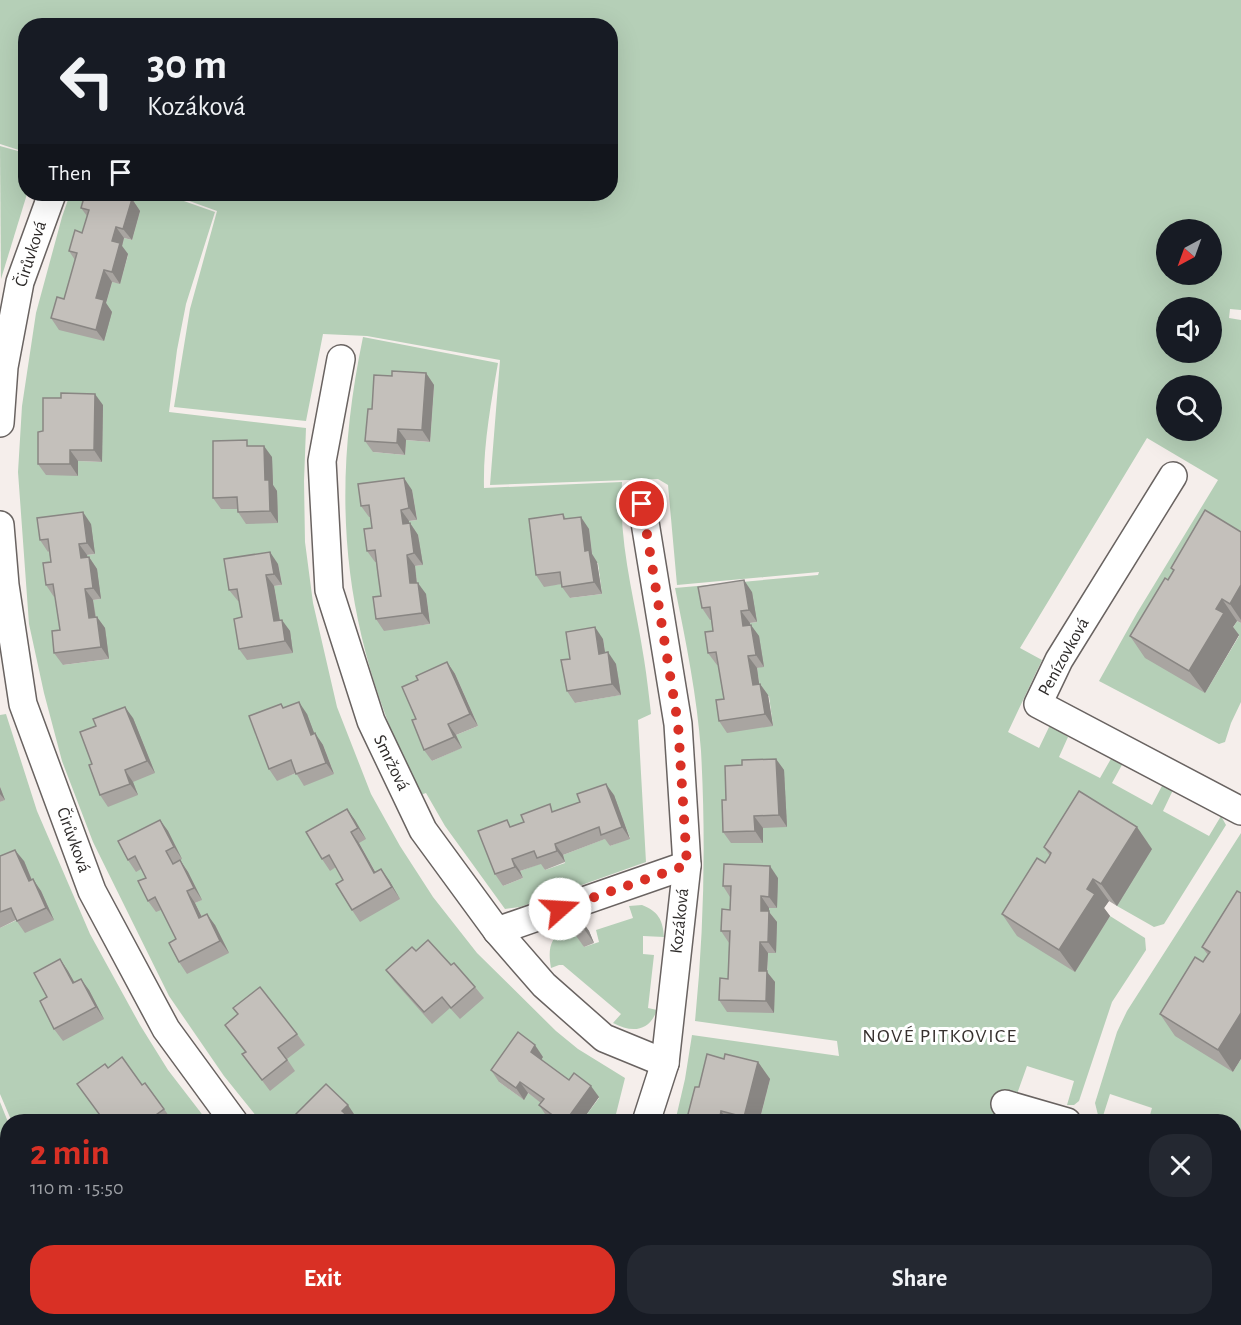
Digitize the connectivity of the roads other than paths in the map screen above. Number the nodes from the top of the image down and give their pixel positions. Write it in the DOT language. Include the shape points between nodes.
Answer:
graph roads {
  1 [pos="49,201"];
  2 [pos="341,359"];
  3 [pos="0,423"];
  4 [pos="1173,476"];
  5 [pos="642,504"];
  6 [pos="0,525"];
  7 [pos="1241,810"];
  8 [pos="687,865"];
  9 [pos="497,931"];
  10 [pos="665,1063"];
  11 [pos="1005,1104"];
  12 [pos="228,1114"];
  13 [pos="649,1114"];
  14 [pos="1039,1114"];
  1 -- 3 [label="street, Čirůvková" via="20,282 4,367"];
  2 -- 9 [label="street, Smržová" via="322,461 329,590 371,721 423,830"];
  4 -- 7 [label="street, Penízovková" via="1059,660 1038,704"];
  5 -- 8 [label="street, Kozáková" via="678,724"];
  6 -- 12 [label="street, Čirůvková" via="23,704 92,891 166,1029"];
  8 -- 9 [label="street"];
  8 -- 10 [label="street, Kozáková"];
  9 -- 10 [label="street, Smržová" via="544,985 604,1038"];
  10 -- 13 [label="street, Kozáková"];
  11 -- 14 [label="street"];
}
